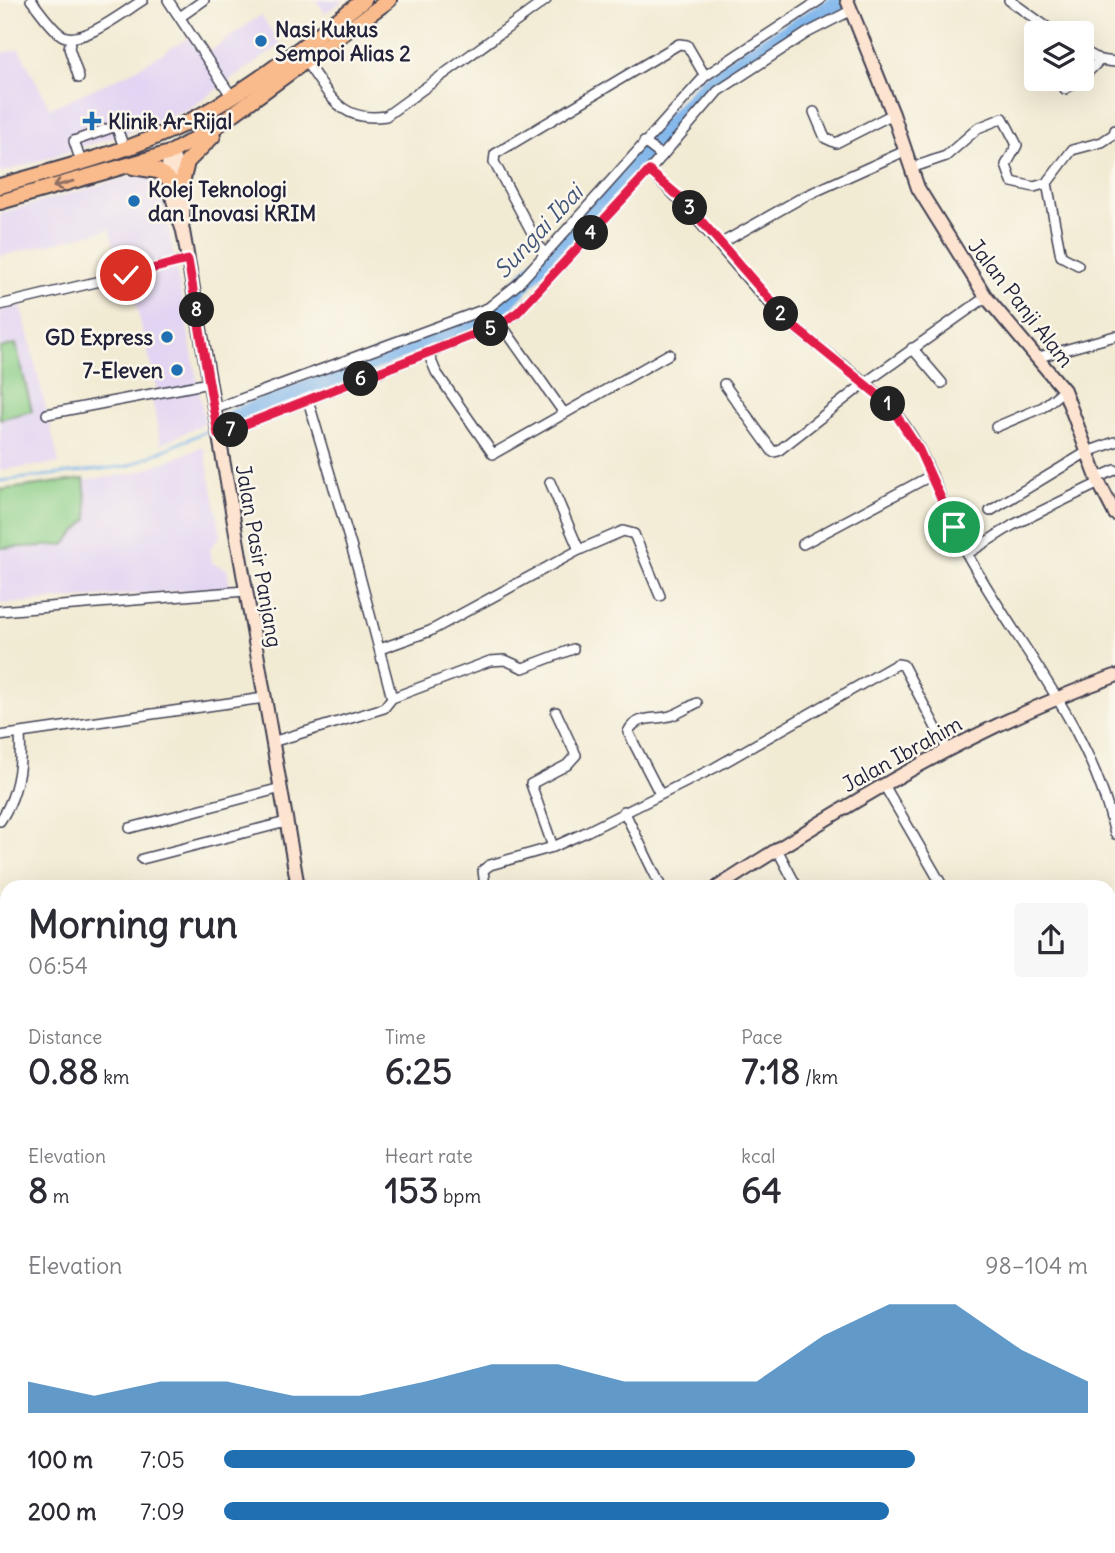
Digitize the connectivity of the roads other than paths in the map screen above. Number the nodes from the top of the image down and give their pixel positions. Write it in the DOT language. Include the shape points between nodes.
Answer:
graph roads {
  1 [pos="31,0"];
  2 [pos="143,0"];
  3 [pos="168,0"];
  4 [pos="204,0"];
  5 [pos="364,0"];
  6 [pos="389,0"];
  7 [pos="546,0"];
  8 [pos="820,0"];
  9 [pos="1009,0"];
  10 [pos="849,5"];
  11 [pos="180,17"];
  12 [pos="1038,21"];
  13 [pos="71,39"];
  14 [pos="1094,57"];
  15 [pos="1100,60"];
  16 [pos="306,62"];
  17 [pos="1115,62"];
  18 [pos="1094,66"];
  19 [pos="705,76"];
  20 [pos="79,78"];
  21 [pos="259,96"];
  22 [pos="232,97"];
  23 [pos="814,112"];
  24 [pos="893,114"];
  25 [pos="1115,130"];
  26 [pos="645,143"];
  27 [pos="124,147"];
  28 [pos="905,150"];
  29 [pos="170,153"];
  30 [pos="659,154"];
  31 [pos="81,162"];
  32 [pos="127,167"];
  33 [pos="911,168"];
  34 [pos="649,171"];
  35 [pos="176,183"];
  36 [pos="1047,183"];
  37 [pos="0,186"];
  38 [pos="0,202"];
  39 [pos="720,244"];
  40 [pos="544,255"];
  41 [pos="188,260"];
  42 [pos="1078,265"];
  43 [pos="986,297"];
  44 [pos="0,305"];
  45 [pos="501,324"];
  46 [pos="1115,336"];
  47 [pos="912,348"];
  48 [pos="428,353"];
  49 [pos="668,354"];
  50 [pos="1039,357"];
  51 [pos="209,383"];
  52 [pos="865,383"];
  53 [pos="942,383"];
  54 [pos="724,384"];
  55 [pos="1063,390"];
  56 [pos="308,400"];
  57 [pos="214,409"];
  58 [pos="564,413"];
  59 [pos="47,414"];
  60 [pos="996,427"];
  61 [pos="218,435"];
  62 [pos="1115,442"];
  63 [pos="1087,452"];
  64 [pos="1115,470"];
  65 [pos="932,475"];
  66 [pos="1098,480"];
  67 [pos="550,482"];
  68 [pos="990,511"];
  69 [pos="1115,514"];
  70 [pos="803,544"];
  71 [pos="579,550"];
  72 [pos="967,554"];
  73 [pos="245,591"];
  74 [pos="660,596"];
  75 [pos="0,611"];
  76 [pos="380,649"];
  77 [pos="573,649"];
  78 [pos="1115,676"];
  79 [pos="1059,696"];
  80 [pos="264,698"];
  81 [pos="392,698"];
  82 [pos="697,703"];
  83 [pos="556,712"];
  84 [pos="20,735"];
  85 [pos="0,736"];
  86 [pos="272,742"];
  87 [pos="947,749"];
  88 [pos="884,785"];
  89 [pos="281,788"];
  90 [pos="660,794"];
  91 [pos="625,811"];
  92 [pos="0,821"];
  93 [pos="286,822"];
  94 [pos="131,828"];
  95 [pos="1115,834"];
  96 [pos="553,847"];
  97 [pos="777,849"];
  98 [pos="142,859"];
  99 [pos="296,880"];
  100 [pos="484,880"];
  101 [pos="659,880"];
  102 [pos="729,880"];
  103 [pos="793,880"];
  104 [pos="939,880"];
  1 -- 13 [label="street" via="61,36"];
  2 -- 13 [label="street"];
  3 -- 11 [label="street"];
  4 -- 11 [label="street"];
  5 -- 22 [label="highway"];
  6 -- 16 [label="highway"];
  7 -- 16 [label="street" via="386,116 370,118 344,111"];
  8 -- 19 [label="street"];
  9 -- 12 [label="street"];
  10 -- 24 [label="main road, Jalan Panji Alam"];
  10 -- 30 [label="street" via="718,91"];
  11 -- 22 [label="street"];
  13 -- 20 [label="street" via="69,48"];
  14 -- 15 [label="street"];
  15 -- 17 [label="street"];
  15 -- 18 [label="street"];
  16 -- 21 [label="highway"];
  19 -- 26 [label="street"];
  19 -- 40 [label="street" via="687,45 679,44 495,154 494,162"];
  21 -- 29 [label="highway"];
  21 -- 35 [label="highway" via="193,155"];
  22 -- 27 [label="highway" via="187,123"];
  22 -- 29 [label="highway" via="176,140"];
  23 -- 24 [label="street" via="825,138 836,143"];
  24 -- 28 [label="main road, Jalan Panji Alam"];
  25 -- 36 [label="street" via="1102,142 1072,150"];
  26 -- 30 [label="street"];
  26 -- 40 [label="street"];
  27 -- 31 [label="highway"];
  27 -- 31 [label="street" via="116,126 74,141"];
  28 -- 33 [label="main road, Jalan Panji Alam"];
  28 -- 39 [label="street" via="803,197"];
  29 -- 31 [label="highway" via="156,147"];
  29 -- 32 [label="highway"];
  29 -- 35 [label="main road, Jalan Pasir Panjang" via="177,161"];
  30 -- 34 [label="street"];
  31 -- 37 [label="highway"];
  32 -- 35 [label="highway" via="147,167"];
  32 -- 38 [label="highway, one-way"];
  33 -- 36 [label="street" via="946,156 978,128 1003,118 1017,145 1006,165 1012,182 1034,187"];
  33 -- 43 [label="main road, Jalan Panji Alam" via="933,215"];
  34 -- 39 [label="street" via="682,199"];
  34 -- 45 [label="street" via="518,312"];
  35 -- 41 [label="main road, Jalan Pasir Panjang" via="184,205"];
  36 -- 42 [label="street" via="1061,256"];
  39 -- 52 [label="street" via="793,326"];
  40 -- 57 [label="street" via="488,308"];
  41 -- 44 [label="street"];
  41 -- 51 [label="main road, Jalan Pasir Panjang"];
  43 -- 47 [label="street"];
  43 -- 50 [label="main road, Jalan Panji Alam"];
  45 -- 48 [label="street"];
  45 -- 58 [label="street"];
  46 -- 50 [label="street"];
  47 -- 52 [label="street"];
  47 -- 53 [label="street"];
  48 -- 56 [label="street"];
  48 -- 58 [label="street" via="436,372 494,454"];
  49 -- 58 [label="street"];
  50 -- 55 [label="main road, Jalan Panji Alam"];
  51 -- 57 [label="main road, Jalan Pasir Panjang"];
  51 -- 59 [label="street"];
  52 -- 54 [label="street" via="773,452"];
  52 -- 65 [label="street" via="889,404"];
  55 -- 60 [label="street" via="1043,408"];
  55 -- 63 [label="main road, Jalan Panji Alam"];
  56 -- 61 [label="street"];
  56 -- 76 [label="street"];
  57 -- 61 [label="main road, Jalan Pasir Panjang"];
  61 -- 73 [label="main road, Jalan Pasir Panjang"];
  62 -- 63 [label="street"];
  63 -- 66 [label="main road, Jalan Panji Alam"];
  63 -- 68 [label="street"];
  64 -- 66 [label="street"];
  65 -- 70 [label="street"];
  65 -- 72 [label="street"];
  66 -- 69 [label="main road, Jalan Panji Alam"];
  66 -- 72 [label="street"];
  67 -- 71 [label="street"];
  71 -- 74 [label="street" via="610,534 631,531"];
  71 -- 76 [label="street" via="430,631"];
  72 -- 79 [label="street"];
  73 -- 75 [label="street"];
  73 -- 80 [label="main road, Jalan Pasir Panjang"];
  76 -- 81 [label="street"];
  77 -- 81 [label="street" via="523,668 505,660 490,660"];
  78 -- 79 [label="main road, Jalan Ibrahim"];
  79 -- 87 [label="main road, Jalan Ibrahim"];
  79 -- 95 [label="street" via="1100,780"];
  80 -- 84 [label="street"];
  80 -- 86 [label="main road, Jalan Pasir Panjang"];
  81 -- 86 [label="street" via="384,708"];
  82 -- 90 [label="street" via="675,714 639,720 628,732"];
  83 -- 96 [label="street" via="576,755 567,765 531,784"];
  84 -- 85 [label="street"];
  84 -- 92 [label="street" via="22,764"];
  86 -- 89 [label="main road, Jalan Pasir Panjang"];
  87 -- 88 [label="main road, Jalan Ibrahim"];
  87 -- 90 [label="street" via="900,663"];
  88 -- 97 [label="main road, Jalan Ibrahim"];
  88 -- 104 [label="street"];
  89 -- 93 [label="main road, Jalan Pasir Panjang"];
  89 -- 94 [label="street"];
  90 -- 91 [label="street"];
  91 -- 96 [label="street"];
  91 -- 101 [label="street"];
  93 -- 98 [label="street"];
  93 -- 99 [label="main road, Jalan Pasir Panjang"];
  96 -- 100 [label="street" via="490,865 483,870"];
  97 -- 102 [label="main road, Jalan Ibrahim"];
  97 -- 103 [label="street"];
}
